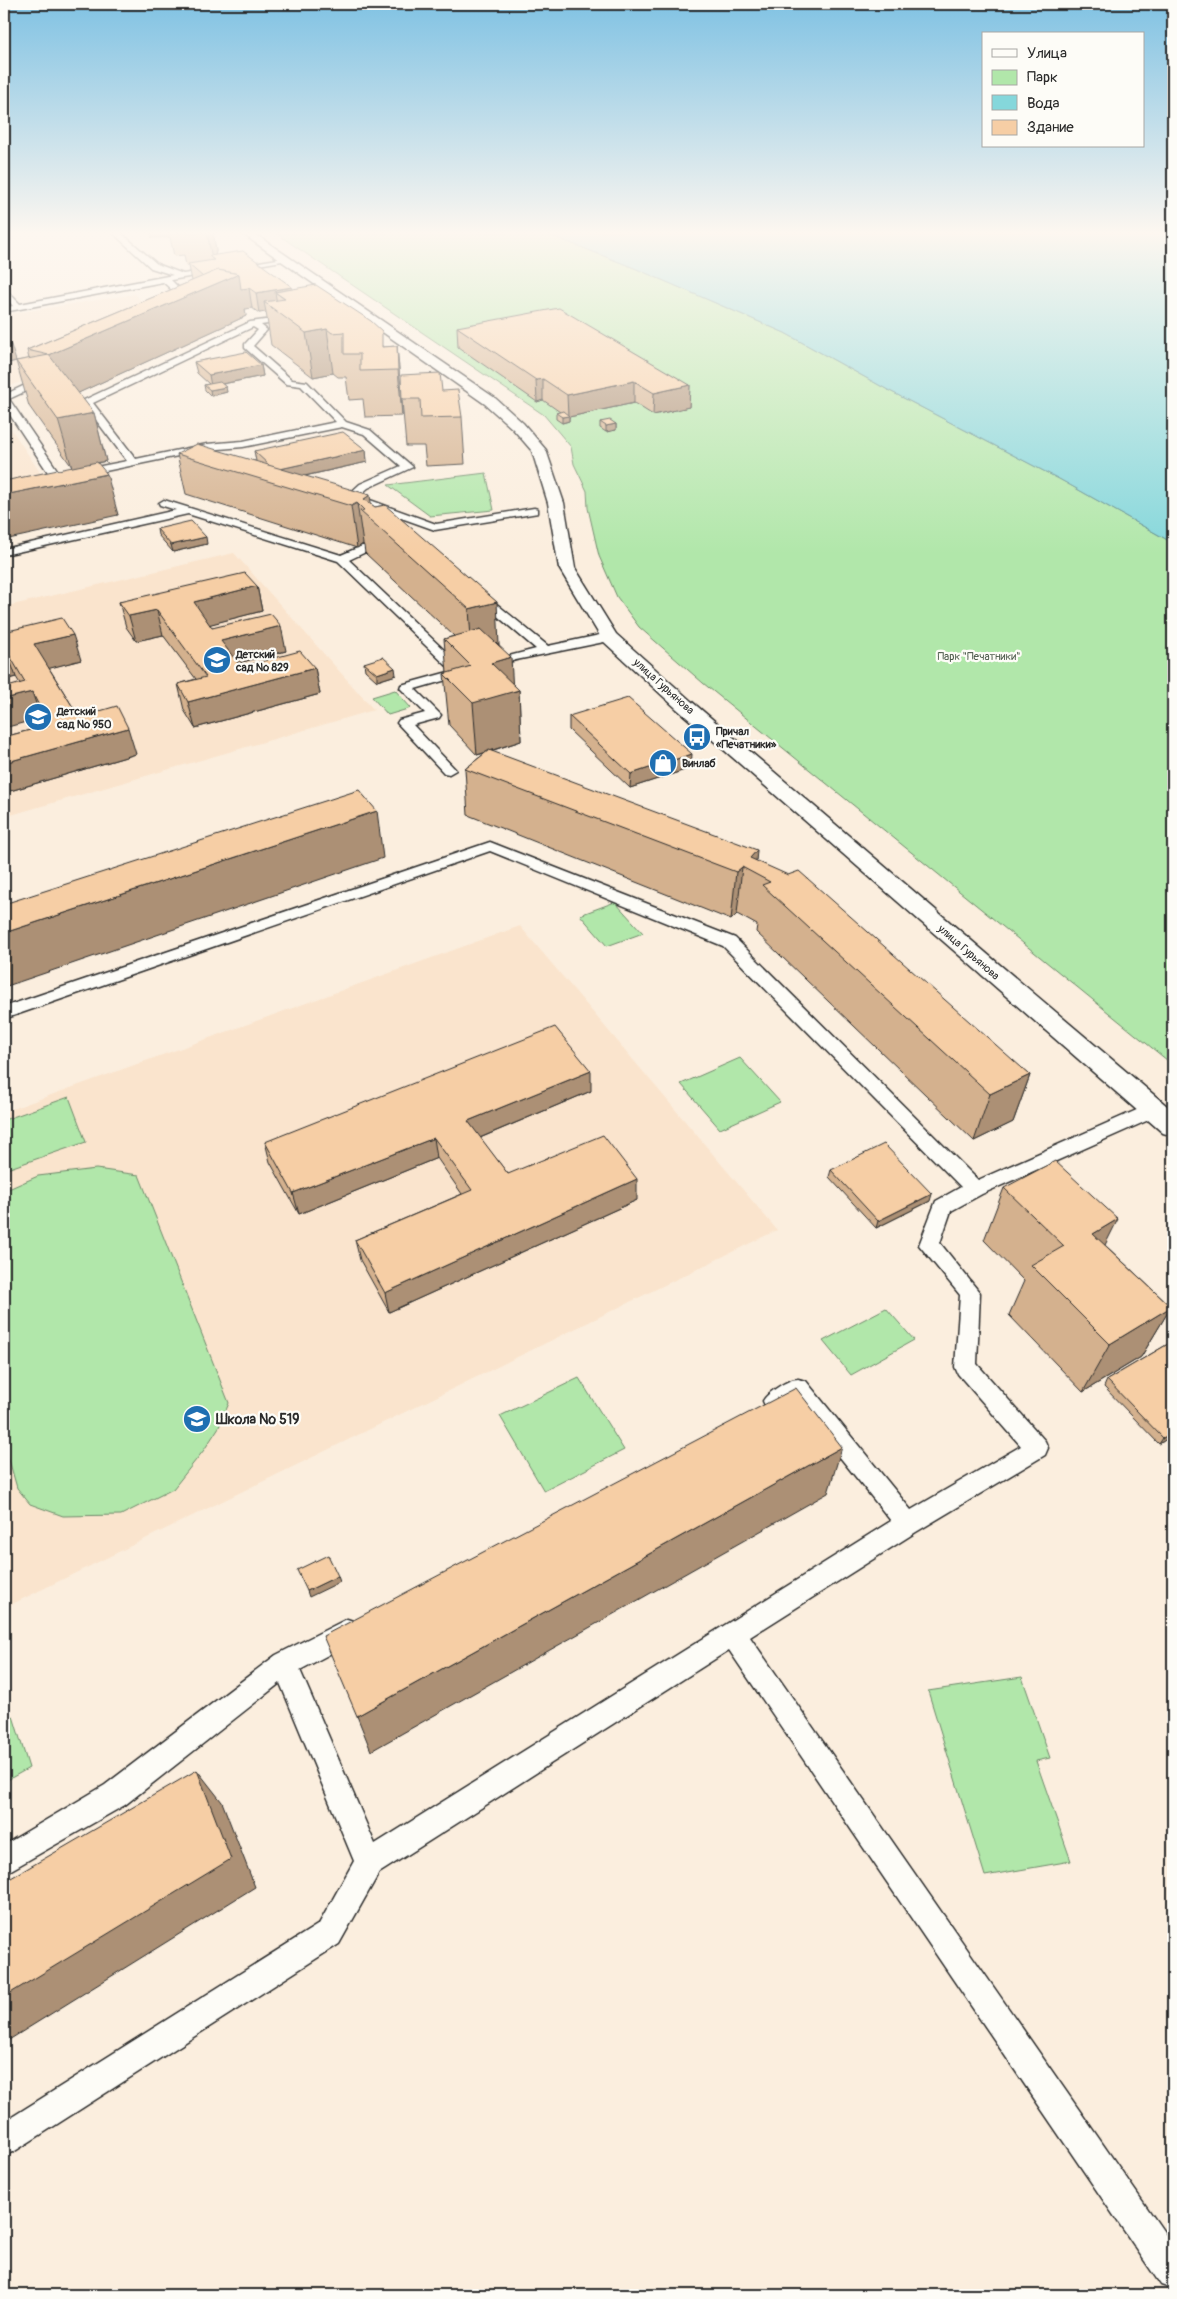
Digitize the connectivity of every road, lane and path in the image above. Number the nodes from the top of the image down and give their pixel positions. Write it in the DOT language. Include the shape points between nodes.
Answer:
graph roads {
  1 [pos="220,339"];
  2 [pos="254,339"];
  3 [pos="393,339"];
  4 [pos="56,374"];
  5 [pos="4,398"];
  6 [pos="343,424"];
  7 [pos="133,462"];
  8 [pos="164,503"];
  9 [pos="189,511"];
  10 [pos="534,511"];
  11 [pos="366,548"];
  12 [pos="4,552"];
  13 [pos="342,559"];
  14 [pos="466,584"];
  15 [pos="609,637"];
  16 [pos="545,650"];
  17 [pos="460,672"];
  18 [pos="449,770"];
  19 [pos="4,1013"];
  20 [pos="1154,1110"];
  21 [pos="1173,1126"];
  22 [pos="975,1189"];
  23 [pos="754,1411"];
  24 [pos="908,1524"];
  25 [pos="363,1622"];
  26 [pos="733,1634"];
  27 [pos="285,1664"];
  28 [pos="4,1860"];
  29 [pos="369,1864"];
  30 [pos="4,2140"];
  31 [pos="1173,2273"];
  1 -- 7 [label="lane" via="87,402"];
  2 -- 6 [label="lane" via="248,346 289,382 304,384"];
  3 -- 15 [label="street, улица Гурьянова" via="490,401 539,450 556,503 567,568"];
  4 -- 5 [label="lane"];
  5 -- 7 [label="lane" via="60,482"];
  6 -- 7 [label="lane"];
  6 -- 10 [label="lane" via="367,432 408,467 364,486 352,497 435,527"];
  8 -- 9 [label="lane"];
  9 -- 12 [label="lane"];
  9 -- 13 [label="lane"];
  11 -- 13 [label="lane"];
  13 -- 17 [label="lane"];
  14 -- 16 [label="lane"];
  15 -- 16 [label="lane"];
  15 -- 20 [label="street, улица Гурьянова"];
  16 -- 17 [label="lane"];
  17 -- 18 [label="lane" via="406,688 434,715 404,723"];
  19 -- 22 [label="lane" via="490,846 729,942"];
  20 -- 21 [label="street, улица Гурьянова"];
  20 -- 22 [label="lane"];
  22 -- 24 [label="lane" via="943,1206 929,1245 970,1293 966,1367 1038,1448"];
  23 -- 24 [label="lane" via="798,1388"];
  24 -- 26 [label="lane"];
  25 -- 27 [label="lane"];
  26 -- 29 [label="lane"];
  26 -- 31 [label="lane"];
  27 -- 28 [label="lane" via="115,1795"];
  27 -- 29 [label="lane"];
  29 -- 30 [label="lane" via="329,1934"];
}
